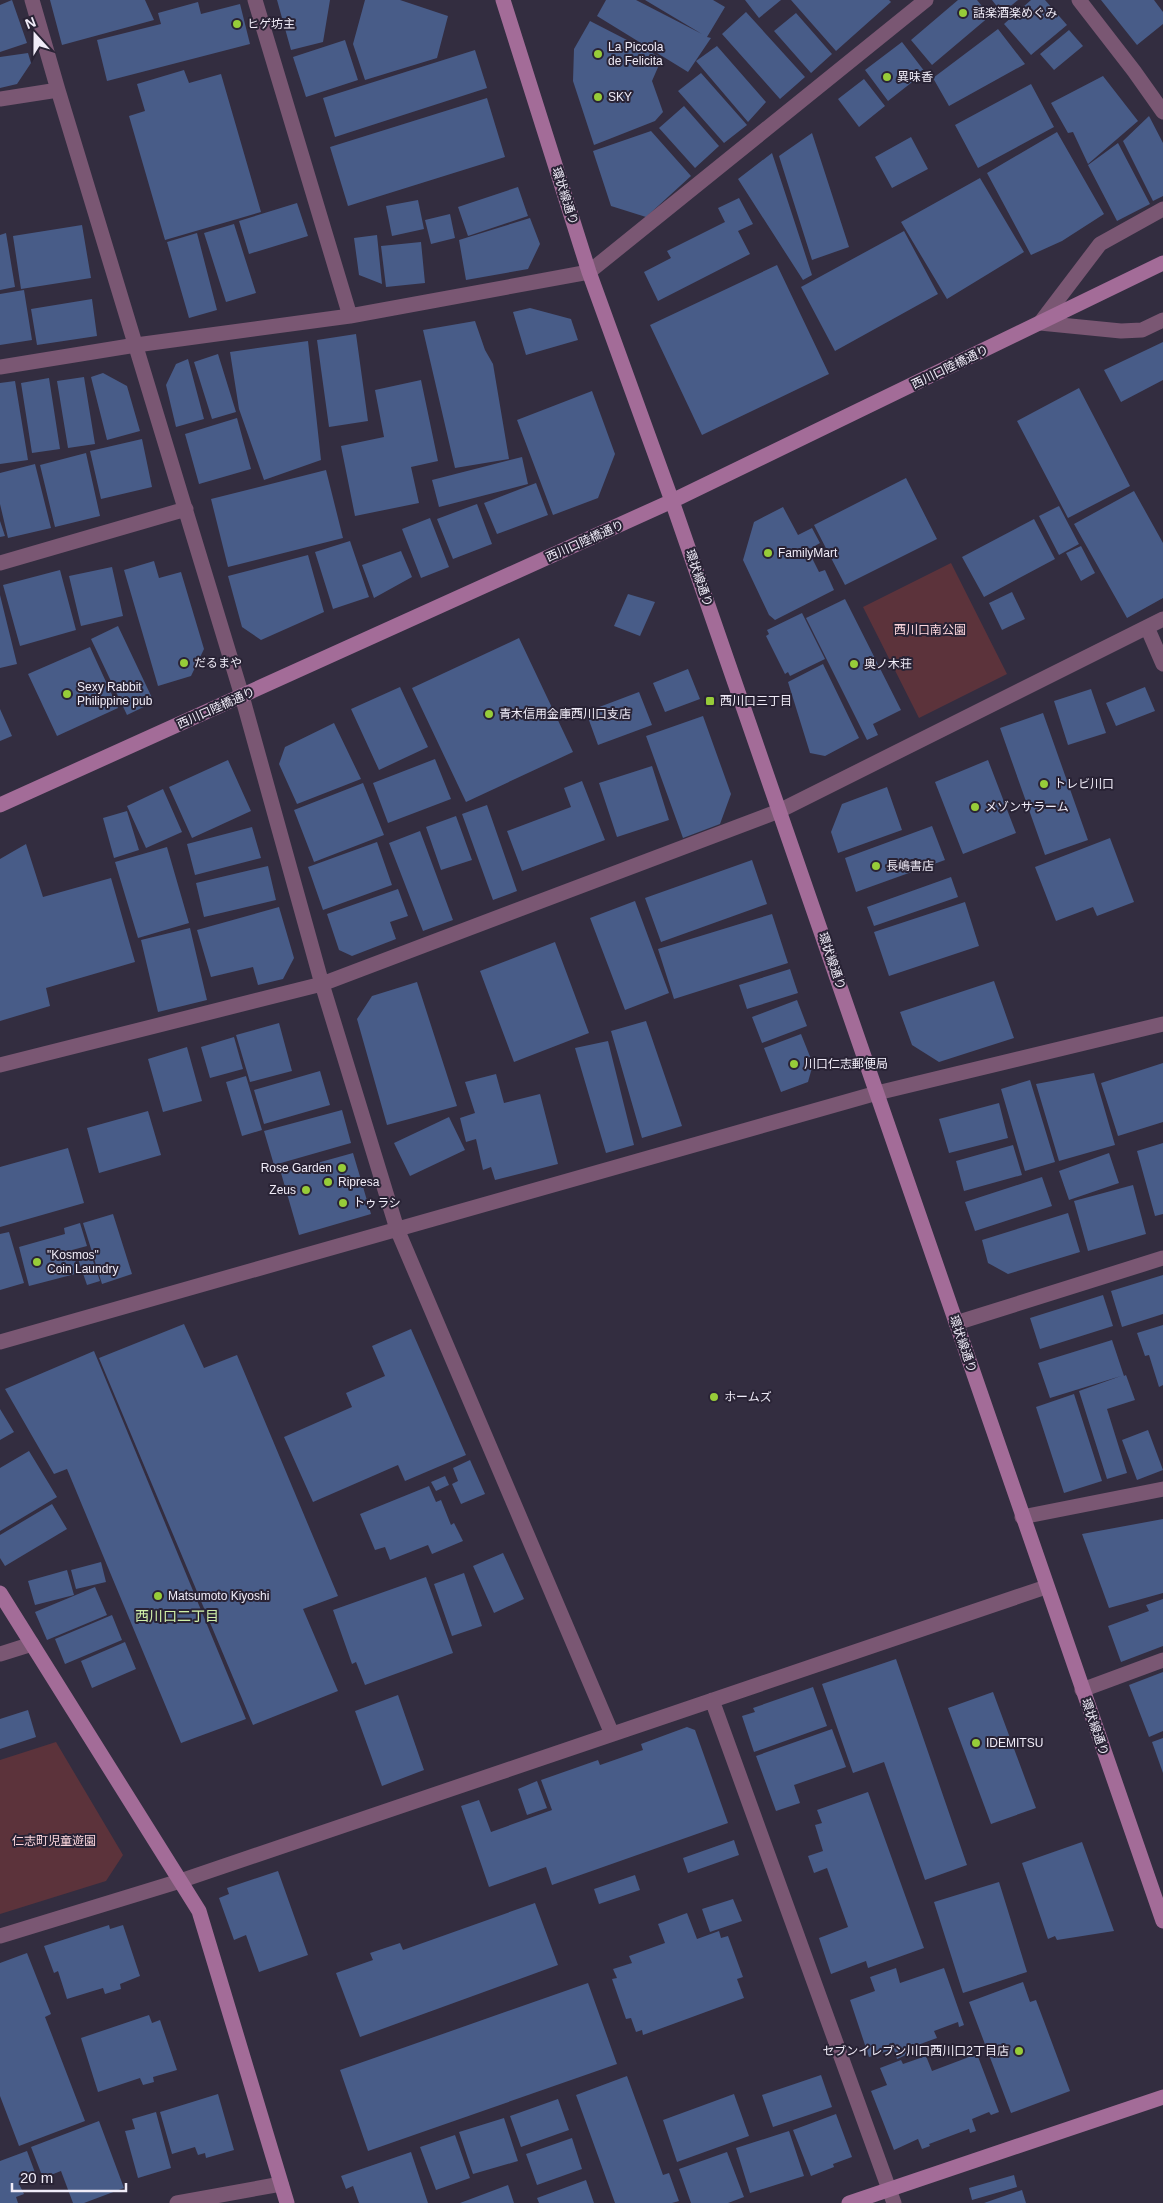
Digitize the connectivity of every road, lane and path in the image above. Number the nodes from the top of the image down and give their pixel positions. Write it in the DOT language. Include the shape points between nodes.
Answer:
graph roads {
  1 [pos="32,0"];
  2 [pos="255,0"];
  3 [pos="503,0"];
  4 [pos="926,0"];
  5 [pos="1079,0"];
  6 [pos="58,90"];
  7 [pos="0,99"];
  8 [pos="1163,112"];
  9 [pos="1163,209"];
  10 [pos="1163,263"];
  11 [pos="589,272"];
  12 [pos="350,316"];
  13 [pos="1163,320"];
  14 [pos="1040,323"];
  15 [pos="136,345"];
  16 [pos="0,367"];
  17 [pos="672,501"];
  18 [pos="186,509"];
  19 [pos="0,563"];
  20 [pos="1163,619"];
  21 [pos="1147,627"];
  22 [pos="1163,664"];
  23 [pos="242,696"];
  24 [pos="0,805"];
  25 [pos="779,811"];
  26 [pos="322,984"];
  27 [pos="1163,1024"];
  28 [pos="0,1064"];
  29 [pos="877,1093"];
  30 [pos="397,1229"];
  31 [pos="1163,1258"];
  32 [pos="956,1323"];
  33 [pos="0,1342"];
  34 [pos="1163,1489"];
  35 [pos="1022,1517"];
  36 [pos="1046,1588"];
  37 [pos="0,1593"];
  38 [pos="32,1644"];
  39 [pos="0,1654"];
  40 [pos="1163,1660"];
  41 [pos="1082,1690"];
  42 [pos="712,1700"];
  43 [pos="612,1734"];
  44 [pos="180,1881"];
  45 [pos="1163,1921"];
  46 [pos="0,1936"];
  47 [pos="1163,2097"];
  48 [pos="281,2184"];
  49 [pos="892,2196"];
  50 [pos="177,2203"];
  51 [pos="287,2203"];
  52 [pos="849,2203"];
  1 -- 6 [label="street"];
  2 -- 12 [label="street"];
  3 -- 11 [label="street, 環状線通り"];
  4 -- 11 [label="street"];
  5 -- 8 [label="street"];
  6 -- 7 [label="street"];
  6 -- 15 [label="street"];
  9 -- 14 [label="street" via="1100,244"];
  10 -- 14 [label="street, 西川口陸橋通り"];
  11 -- 12 [label="street"];
  11 -- 17 [label="street, 環状線通り"];
  12 -- 15 [label="street"];
  13 -- 14 [label="street" via="1142,330 1121,331"];
  14 -- 17 [label="street, 西川口陸橋通り"];
  15 -- 16 [label="street"];
  15 -- 18 [label="street"];
  17 -- 23 [label="street, 西川口陸橋通り"];
  17 -- 25 [label="street, 環状線通り"];
  18 -- 19 [label="street"];
  18 -- 23 [label="street"];
  20 -- 21 [label="street"];
  21 -- 22 [label="street"];
  21 -- 25 [label="street"];
  23 -- 24 [label="street, 西川口陸橋通り"];
  23 -- 26 [label="street"];
  25 -- 26 [label="street"];
  25 -- 29 [label="street, 環状線通り"];
  26 -- 28 [label="street"];
  26 -- 30 [label="street"];
  27 -- 29 [label="street"];
  29 -- 30 [label="street"];
  29 -- 32 [label="street, 環状線通り"];
  30 -- 33 [label="street"];
  30 -- 43 [label="street"];
  31 -- 32 [label="street"];
  32 -- 35 [label="street, 環状線通り"];
  34 -- 35 [label="street"];
  35 -- 36 [label="street, 環状線通り"];
  36 -- 41 [label="street, 環状線通り"];
  36 -- 42 [label="street"];
  37 -- 38 [label="street"];
  38 -- 39 [label="street"];
  38 -- 44 [label="street"];
  40 -- 41 [label="street"];
  41 -- 45 [label="street, 環状線通り"];
  42 -- 43 [label="street"];
  42 -- 49 [label="street"];
  43 -- 44 [label="street"];
  44 -- 46 [label="street"];
  44 -- 48 [label="street" via="199,1911"];
  47 -- 49 [label="street"];
  48 -- 50 [label="street"];
  48 -- 51 [label="street"];
  49 -- 52 [label="street"];
}
